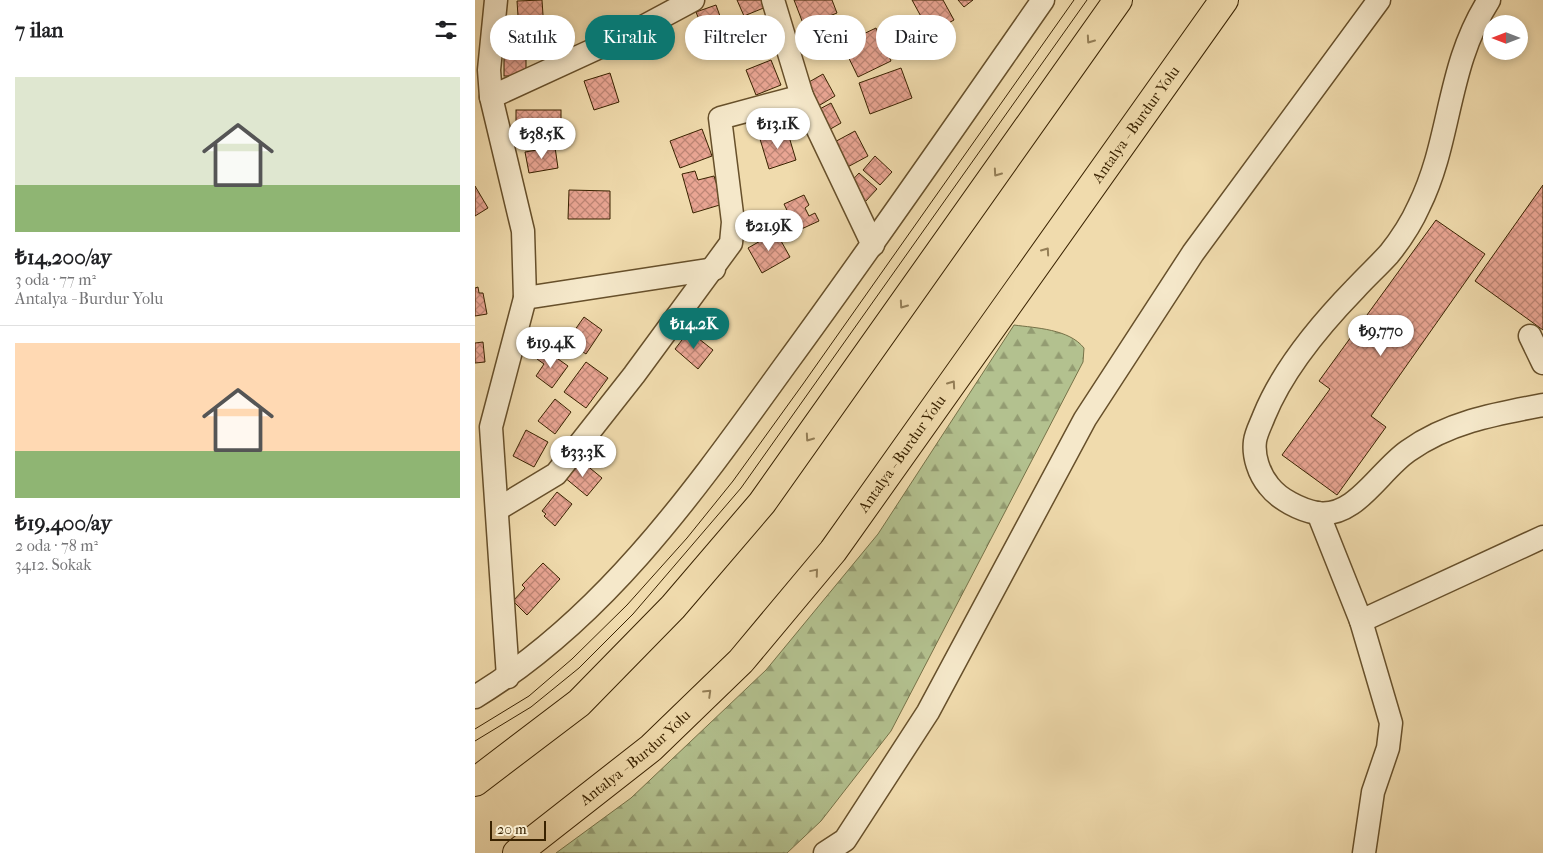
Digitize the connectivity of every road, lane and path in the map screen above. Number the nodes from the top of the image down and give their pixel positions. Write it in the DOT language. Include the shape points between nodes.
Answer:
graph roads {
  1 [pos="496,0"];
  2 [pos="693,0"];
  3 [pos="773,0"];
  4 [pos="1043,0"];
  5 [pos="1118,0"];
  6 [pos="1224,0"];
  7 [pos="1379,0"];
  8 [pos="1489,0"];
  9 [pos="482,70"];
  10 [pos="802,96"];
  11 [pos="491,97"];
  12 [pos="873,245"];
  13 [pos="714,269"];
  14 [pos="525,298"];
  15 [pos="1530,336"];
  16 [pos="1543,362"];
  17 [pos="1543,405"];
  18 [pos="483,432"];
  19 [pos="498,510"];
  20 [pos="1318,513"];
  21 [pos="1543,537"];
  22 [pos="1361,621"];
  23 [pos="508,676"];
  24 [pos="475,697"];
  25 [pos="475,782"];
  26 [pos="517,853"];
  27 [pos="825,853"];
  28 [pos="1364,853"];
  1 -- 9 [label="street"];
  2 -- 11 [label="street" via="639,29"];
  3 -- 10 [label="street"];
  4 -- 12 [label="street"];
  5 -- 25 [label="highway, one-way" via="762,504 673,607 579,703"];
  26 -- 6 [label="highway, Antalya - Burdur Yolu, one-way" via="651,748 741,661 772,624 838,543"];
  7 -- 27 [label="street" via="1193,253 1085,419 928,712 845,840"];
  8 -- 20 [label="street" via="1459,61 1433,167 1412,222 1388,255 1337,308 1307,346 1270,401 1255,439 1257,463 1267,484 1281,498"];
  9 -- 11 [label="street"];
  10 -- 12 [label="street"];
  10 -- 13 [label="street" via="720,118 733,222 731,243"];
  11 -- 14 [label="street" via="523,231"];
  12 -- 23 [label="street" via="689,497 605,593"];
  13 -- 14 [label="street"];
  13 -- 19 [label="street" via="555,474"];
  14 -- 18 [label="street"];
  15 -- 16 [label="street"];
  17 -- 20 [label="street" via="1445,429 1405,452 1351,506"];
  18 -- 19 [label="street"];
  19 -- 23 [label="street"];
  20 -- 22 [label="street"];
  21 -- 22 [label="street"];
  22 -- 28 [label="street" via="1391,723 1388,748 1373,792"];
  23 -- 24 [label="street"];
}
